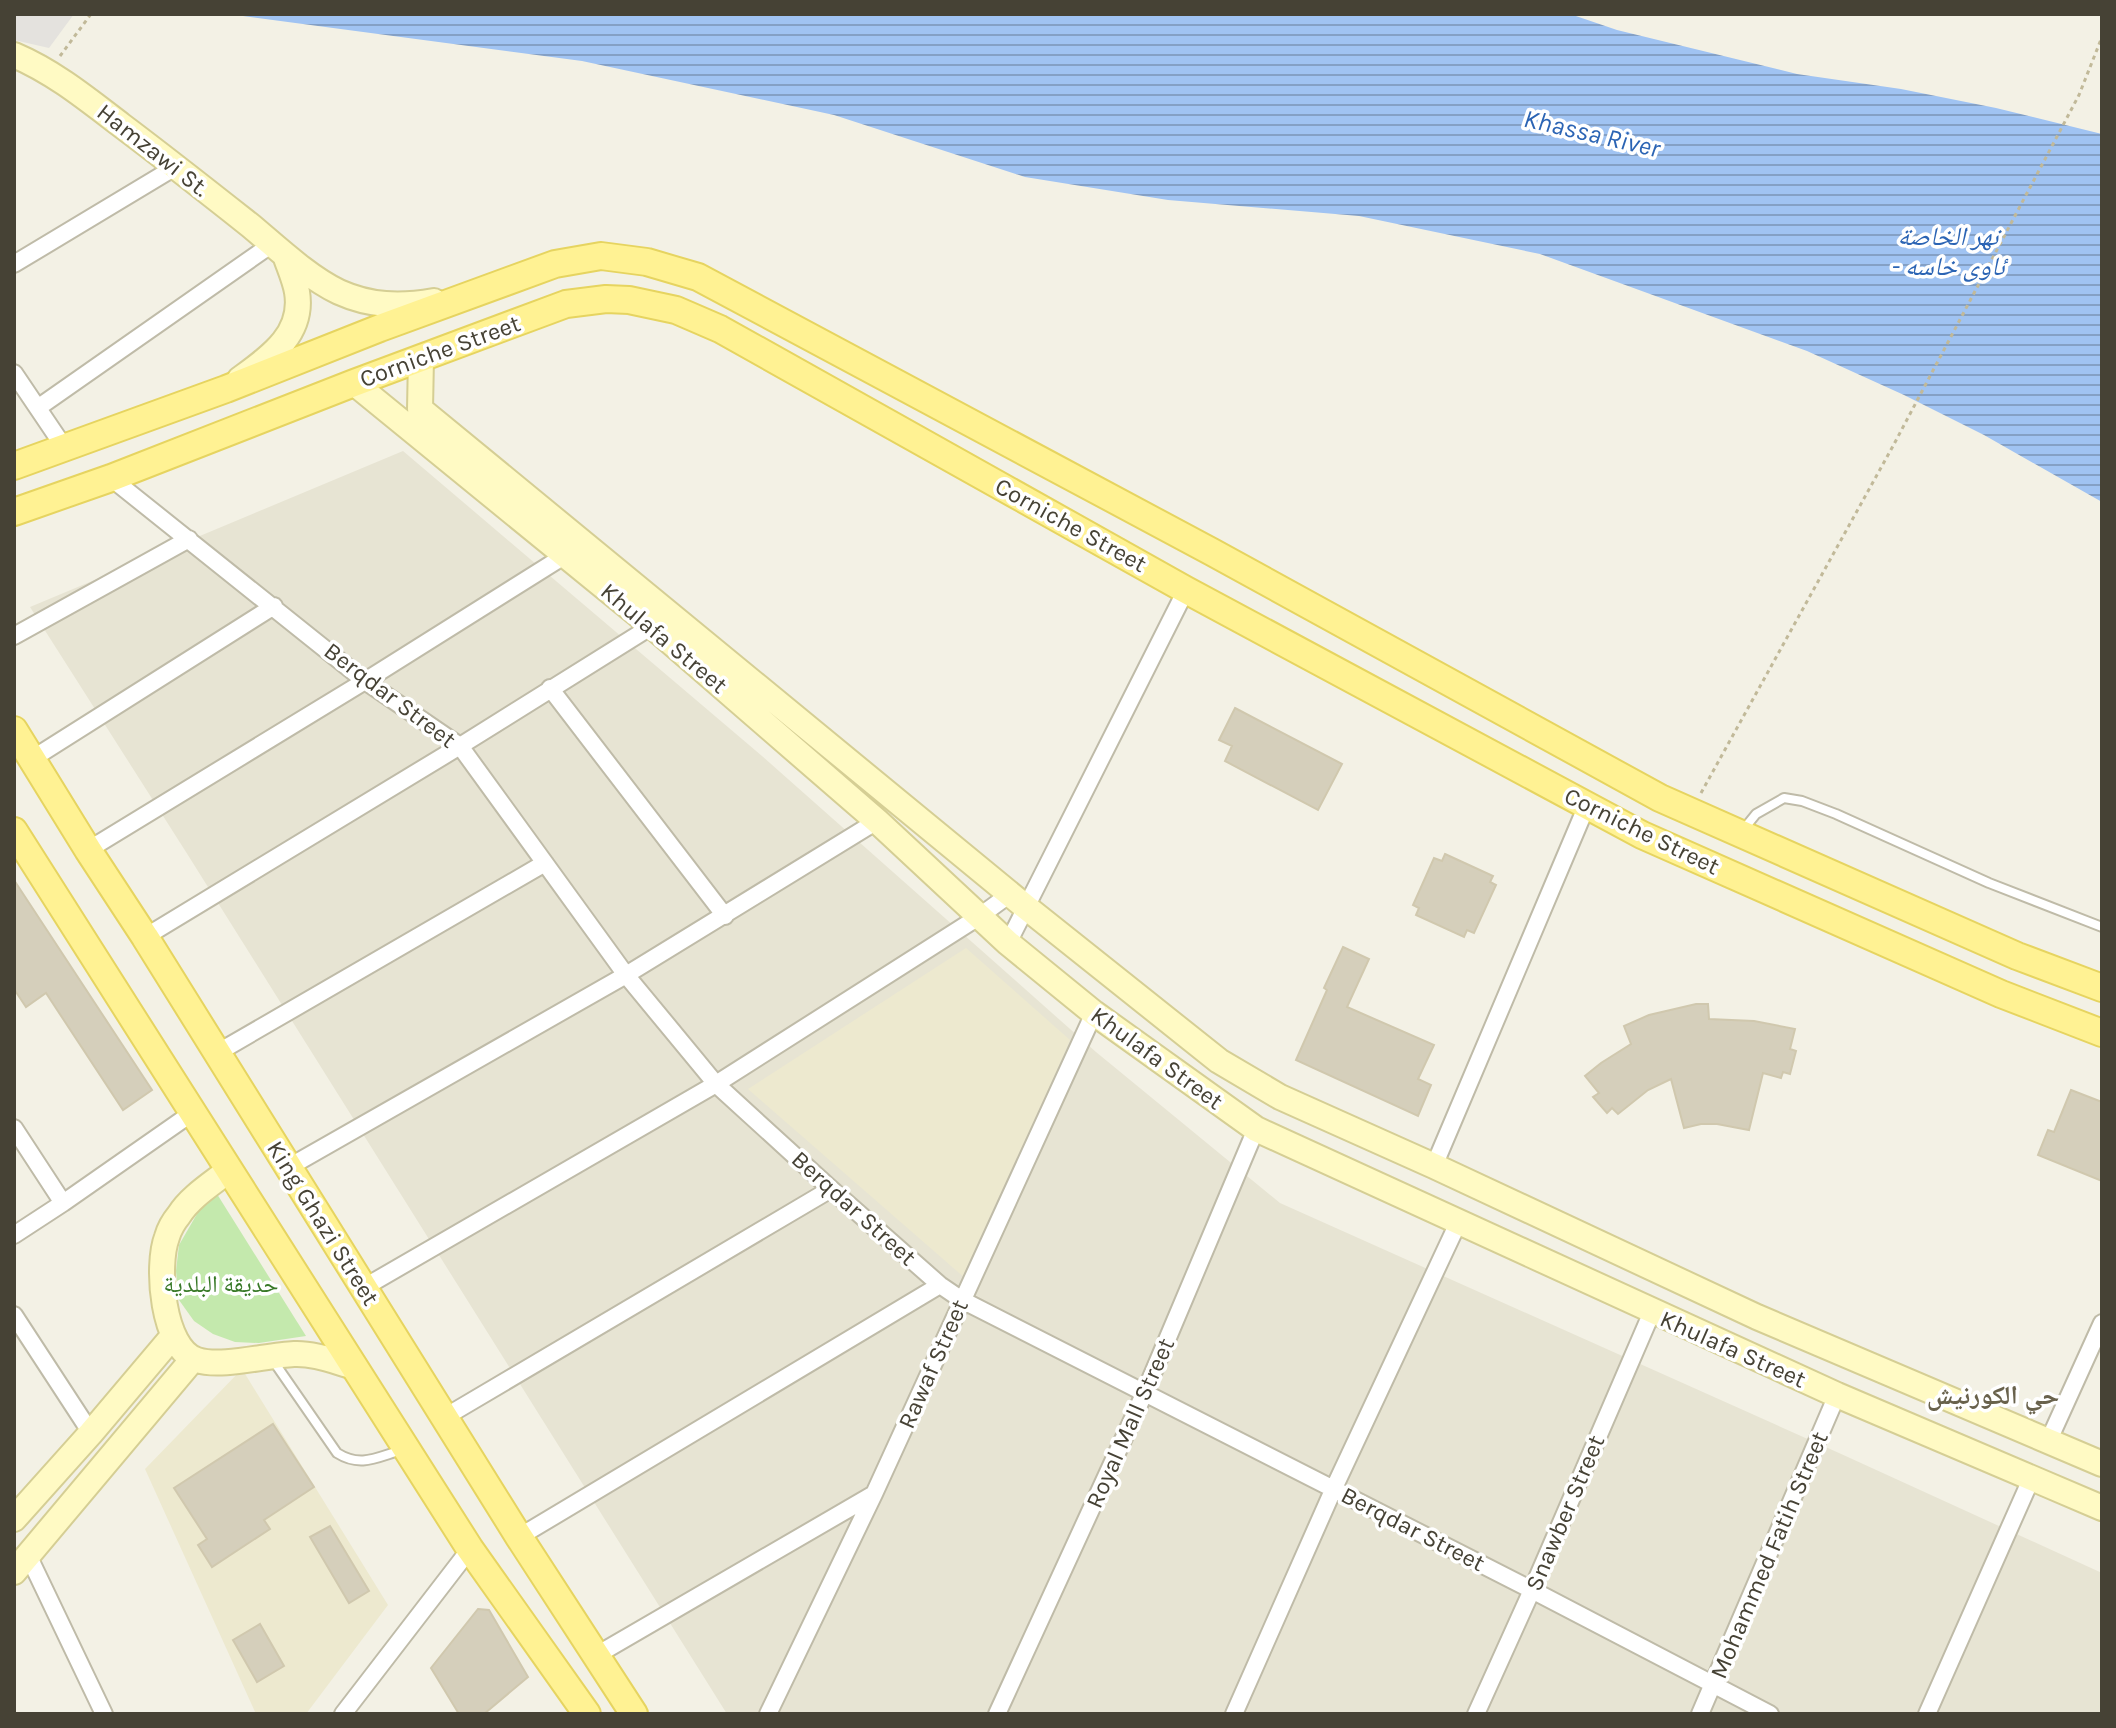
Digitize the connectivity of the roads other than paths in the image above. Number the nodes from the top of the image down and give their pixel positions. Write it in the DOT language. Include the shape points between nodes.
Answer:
graph roads {
  1 [pos="14,55"];
  2 [pos="177,166"];
  3 [pos="279,250"];
  4 [pos="14,264"];
  5 [pos="472,295"];
  6 [pos="421,358"];
  7 [pos="862,365"];
  8 [pos="14,373"];
  9 [pos="354,383"];
  10 [pos="226,389"];
  11 [pos="845,397"];
  12 [pos="39,407"];
  13 [pos="64,447"];
  14 [pos="14,466"];
  15 [pos="111,478"];
  16 [pos="14,512"];
  17 [pos="189,539"];
  18 [pos="564,556"];
  19 [pos="1186,590"];
  20 [pos="274,606"];
  21 [pos="652,626"];
  22 [pos="14,636"];
  23 [pos="365,681"];
  24 [pos="550,688"];
  25 [pos="14,730"];
  26 [pos="460,746"];
  27 [pos="32,759"];
  28 [pos="1587,805"];
  29 [pos="877,821"];
  30 [pos="14,831"];
  31 [pos="1740,833"];
  32 [pos="88,850"];
  33 [pos="545,863"];
  34 [pos="1861,887"];
  35 [pos="1018,901"];
  36 [pos="1921,913"];
  37 [pos="725,916"];
  38 [pos="980,916"];
  39 [pos="1844,924"];
  40 [pos="2102,927"];
  41 [pos="145,937"];
  42 [pos="1008,943"];
  43 [pos="1906,951"];
  44 [pos="626,975"];
  45 [pos="2102,988"];
  46 [pos="1094,1013"];
  47 [pos="2102,1033"];
  48 [pos="217,1053"];
  49 [pos="716,1084"];
  50 [pos="192,1113"];
  51 [pos="14,1128"];
  52 [pos="1256,1129"];
  53 [pos="1434,1166"];
  54 [pos="289,1167"];
  55 [pos="229,1170"];
  56 [pos="831,1189"];
  57 [pos="63,1203"];
  58 [pos="1458,1223"];
  59 [pos="14,1235"];
  60 [pos="940,1285"];
  61 [pos="363,1288"];
  62 [pos="962,1300"];
  63 [pos="1652,1312"];
  64 [pos="14,1315"];
  65 [pos="2102,1323"];
  66 [pos="173,1336"];
  67 [pos="269,1356"];
  68 [pos="193,1359"];
  69 [pos="355,1367"];
  70 [pos="1145,1392"];
  71 [pos="1837,1395"];
  72 [pos="445,1417"];
  73 [pos="91,1433"];
  74 [pos="2048,1442"];
  75 [pos="406,1448"];
  76 [pos="2102,1464"];
  77 [pos="2032,1477"];
  78 [pos="1334,1488"];
  79 [pos="874,1494"];
  80 [pos="2102,1508"];
  81 [pos="14,1519"];
  82 [pos="519,1537"];
  83 [pos="470,1549"];
  84 [pos="21,1564"];
  85 [pos="1532,1590"];
  86 [pos="595,1656"];
  87 [pos="1713,1685"];
  88 [pos="104,1714"];
  89 [pos="343,1714"];
  90 [pos="587,1714"];
  91 [pos="634,1714"];
  92 [pos="768,1714"];
  93 [pos="997,1714"];
  94 [pos="1234,1714"];
  95 [pos="1476,1714"];
  96 [pos="1700,1714"];
  97 [pos="1770,1714"];
  98 [pos="1927,1714"];
  1 -- 2 [label="street, Hamzawi St." via="48,72"];
  2 -- 3 [label="street, Hamzawi St."];
  2 -- 4 [label="street"];
  3 -- 5 [label="street, Hamzawi St." via="336,291 370,303 402,306"];
  3 -- 10 [label="street" via="297,291 293,329 271,356"];
  3 -- 12 [label="street"];
  5 -- 7 [label="main road, Corniche Street" via="555,264 601,256 647,262 698,277"];
  5 -- 10 [label="main road, Corniche Street"];
  6 -- 9 [label="main road, Corniche Street"];
  6 -- 11 [label="main road, Corniche Street" via="566,304 629,300 676,310 720,329"];
  6 -- 35 [label="street" via="420,409"];
  7 -- 11 [label="main road"];
  7 -- 31 [label="main road, Corniche Street" via="1660,798"];
  8 -- 12 [label="street"];
  9 -- 15 [label="main road, Corniche Street"];
  9 -- 18 [label="street, Khulafa Street"];
  10 -- 13 [label="main road, Corniche Street"];
  11 -- 19 [label="main road, Corniche Street"];
  12 -- 13 [label="street"];
  13 -- 14 [label="main road, Corniche Street"];
  15 -- 16 [label="main road, Corniche Street"];
  15 -- 17 [label="street, Berqdar Street"];
  17 -- 20 [label="street, Berqdar Street"];
  17 -- 22 [label="street"];
  18 -- 21 [label="street, Khulafa Street"];
  18 -- 23 [label="street"];
  19 -- 28 [label="main road, Corniche Street"];
  19 -- 35 [label="street"];
  20 -- 23 [label="street, Berqdar Street"];
  20 -- 27 [label="street"];
  21 -- 24 [label="street"];
  21 -- 29 [label="street, Khulafa Street"];
  23 -- 26 [label="street, Berqdar Street"];
  23 -- 32 [label="street"];
  24 -- 26 [label="street"];
  24 -- 37 [label="street"];
  25 -- 27 [label="main road, King Ghazi Street"];
  26 -- 33 [label="street, Berqdar Street"];
  26 -- 41 [label="street"];
  27 -- 32 [label="main road, King Ghazi Street"];
  28 -- 39 [label="main road, Corniche Street" via="1642,835"];
  28 -- 53 [label="street"];
  29 -- 37 [label="street"];
  29 -- 38 [label="street, Khulafa Street"];
  30 -- 50 [label="main road, King Ghazi Street"];
  31 -- 34 [label="main road, Corniche Street"];
  31 -- 40 [label="lane" via="1756,814 1784,798 1802,801"];
  32 -- 41 [label="main road, King Ghazi Street"];
  33 -- 44 [label="street, Berqdar Street"];
  33 -- 48 [label="street"];
  34 -- 36 [label="main road, Corniche Street"];
  34 -- 39 [label="main road"];
  35 -- 38 [label="street"];
  35 -- 42 [label="street"];
  35 -- 53 [label="street" via="1219,1061 1280,1097"];
  36 -- 43 [label="main road"];
  36 -- 45 [label="main road, Corniche Street"];
  37 -- 44 [label="street"];
  38 -- 42 [label="street, Khulafa Street"];
  38 -- 49 [label="street"];
  39 -- 43 [label="main road, Corniche Street"];
  41 -- 48 [label="main road, King Ghazi Street"];
  42 -- 46 [label="street, Khulafa Street"];
  43 -- 47 [label="main road, Corniche Street"];
  44 -- 49 [label="street, Berqdar Street"];
  44 -- 54 [label="street"];
  46 -- 52 [label="street, Khulafa Street"];
  46 -- 62 [label="street, Rawaf Street"];
  48 -- 54 [label="main road, King Ghazi Street"];
  49 -- 56 [label="street, Berqdar Street"];
  49 -- 61 [label="street"];
  50 -- 55 [label="main road, King Ghazi Street"];
  50 -- 57 [label="street"];
  51 -- 57 [label="street"];
  52 -- 58 [label="street, Khulafa Street"];
  52 -- 70 [label="street, Royal Mall Street"];
  53 -- 74 [label="street" via="1757,1317"];
  54 -- 61 [label="main road, King Ghazi Street"];
  55 -- 66 [label="street" via="180,1212 166,1238 162,1276"];
  55 -- 69 [label="main road, King Ghazi Street"];
  56 -- 60 [label="street, Berqdar Street"];
  56 -- 72 [label="street"];
  57 -- 59 [label="street"];
  58 -- 63 [label="street, Khulafa Street"];
  58 -- 78 [label="street"];
  60 -- 62 [label="street, Berqdar Street"];
  60 -- 82 [label="street"];
  61 -- 72 [label="main road, King Ghazi Street"];
  62 -- 70 [label="street, Berqdar Street"];
  62 -- 79 [label="street, Rawaf Street"];
  63 -- 71 [label="street, Khulafa Street"];
  63 -- 85 [label="street, Snawber Street"];
  64 -- 73 [label="street"];
  65 -- 74 [label="street"];
  66 -- 68 [label="street"];
  66 -- 73 [label="street"];
  67 -- 68 [label="street" via="210,1363"];
  67 -- 69 [label="street" via="299,1354"];
  67 -- 75 [label="lane" via="337,1453 361,1462"];
  68 -- 84 [label="street"];
  69 -- 75 [label="main road, King Ghazi Street"];
  70 -- 78 [label="street, Berqdar Street"];
  70 -- 93 [label="street, Royal Mall Street"];
  71 -- 77 [label="street, Khulafa Street"];
  71 -- 87 [label="street, Mohammed Fatih Street"];
  72 -- 82 [label="main road, King Ghazi Street"];
  73 -- 81 [label="street"];
  74 -- 76 [label="street"];
  75 -- 83 [label="main road, King Ghazi Street"];
  77 -- 80 [label="street, Khulafa Street"];
  77 -- 98 [label="street"];
  78 -- 85 [label="street, Berqdar Street"];
  78 -- 94 [label="street"];
  79 -- 86 [label="street"];
  79 -- 92 [label="street, Rawaf Street"];
  82 -- 86 [label="main road, King Ghazi Street"];
  83 -- 89 [label="street"];
  83 -- 90 [label="main road, King Ghazi Street"];
  84 -- 88 [label="street"];
  85 -- 87 [label="street, Berqdar Street"];
  85 -- 95 [label="street, Snawber Street"];
  86 -- 91 [label="main road, King Ghazi Street"];
  87 -- 96 [label="street, Mohammed Fatih Street"];
  87 -- 97 [label="street, Berqdar Street"];
}
